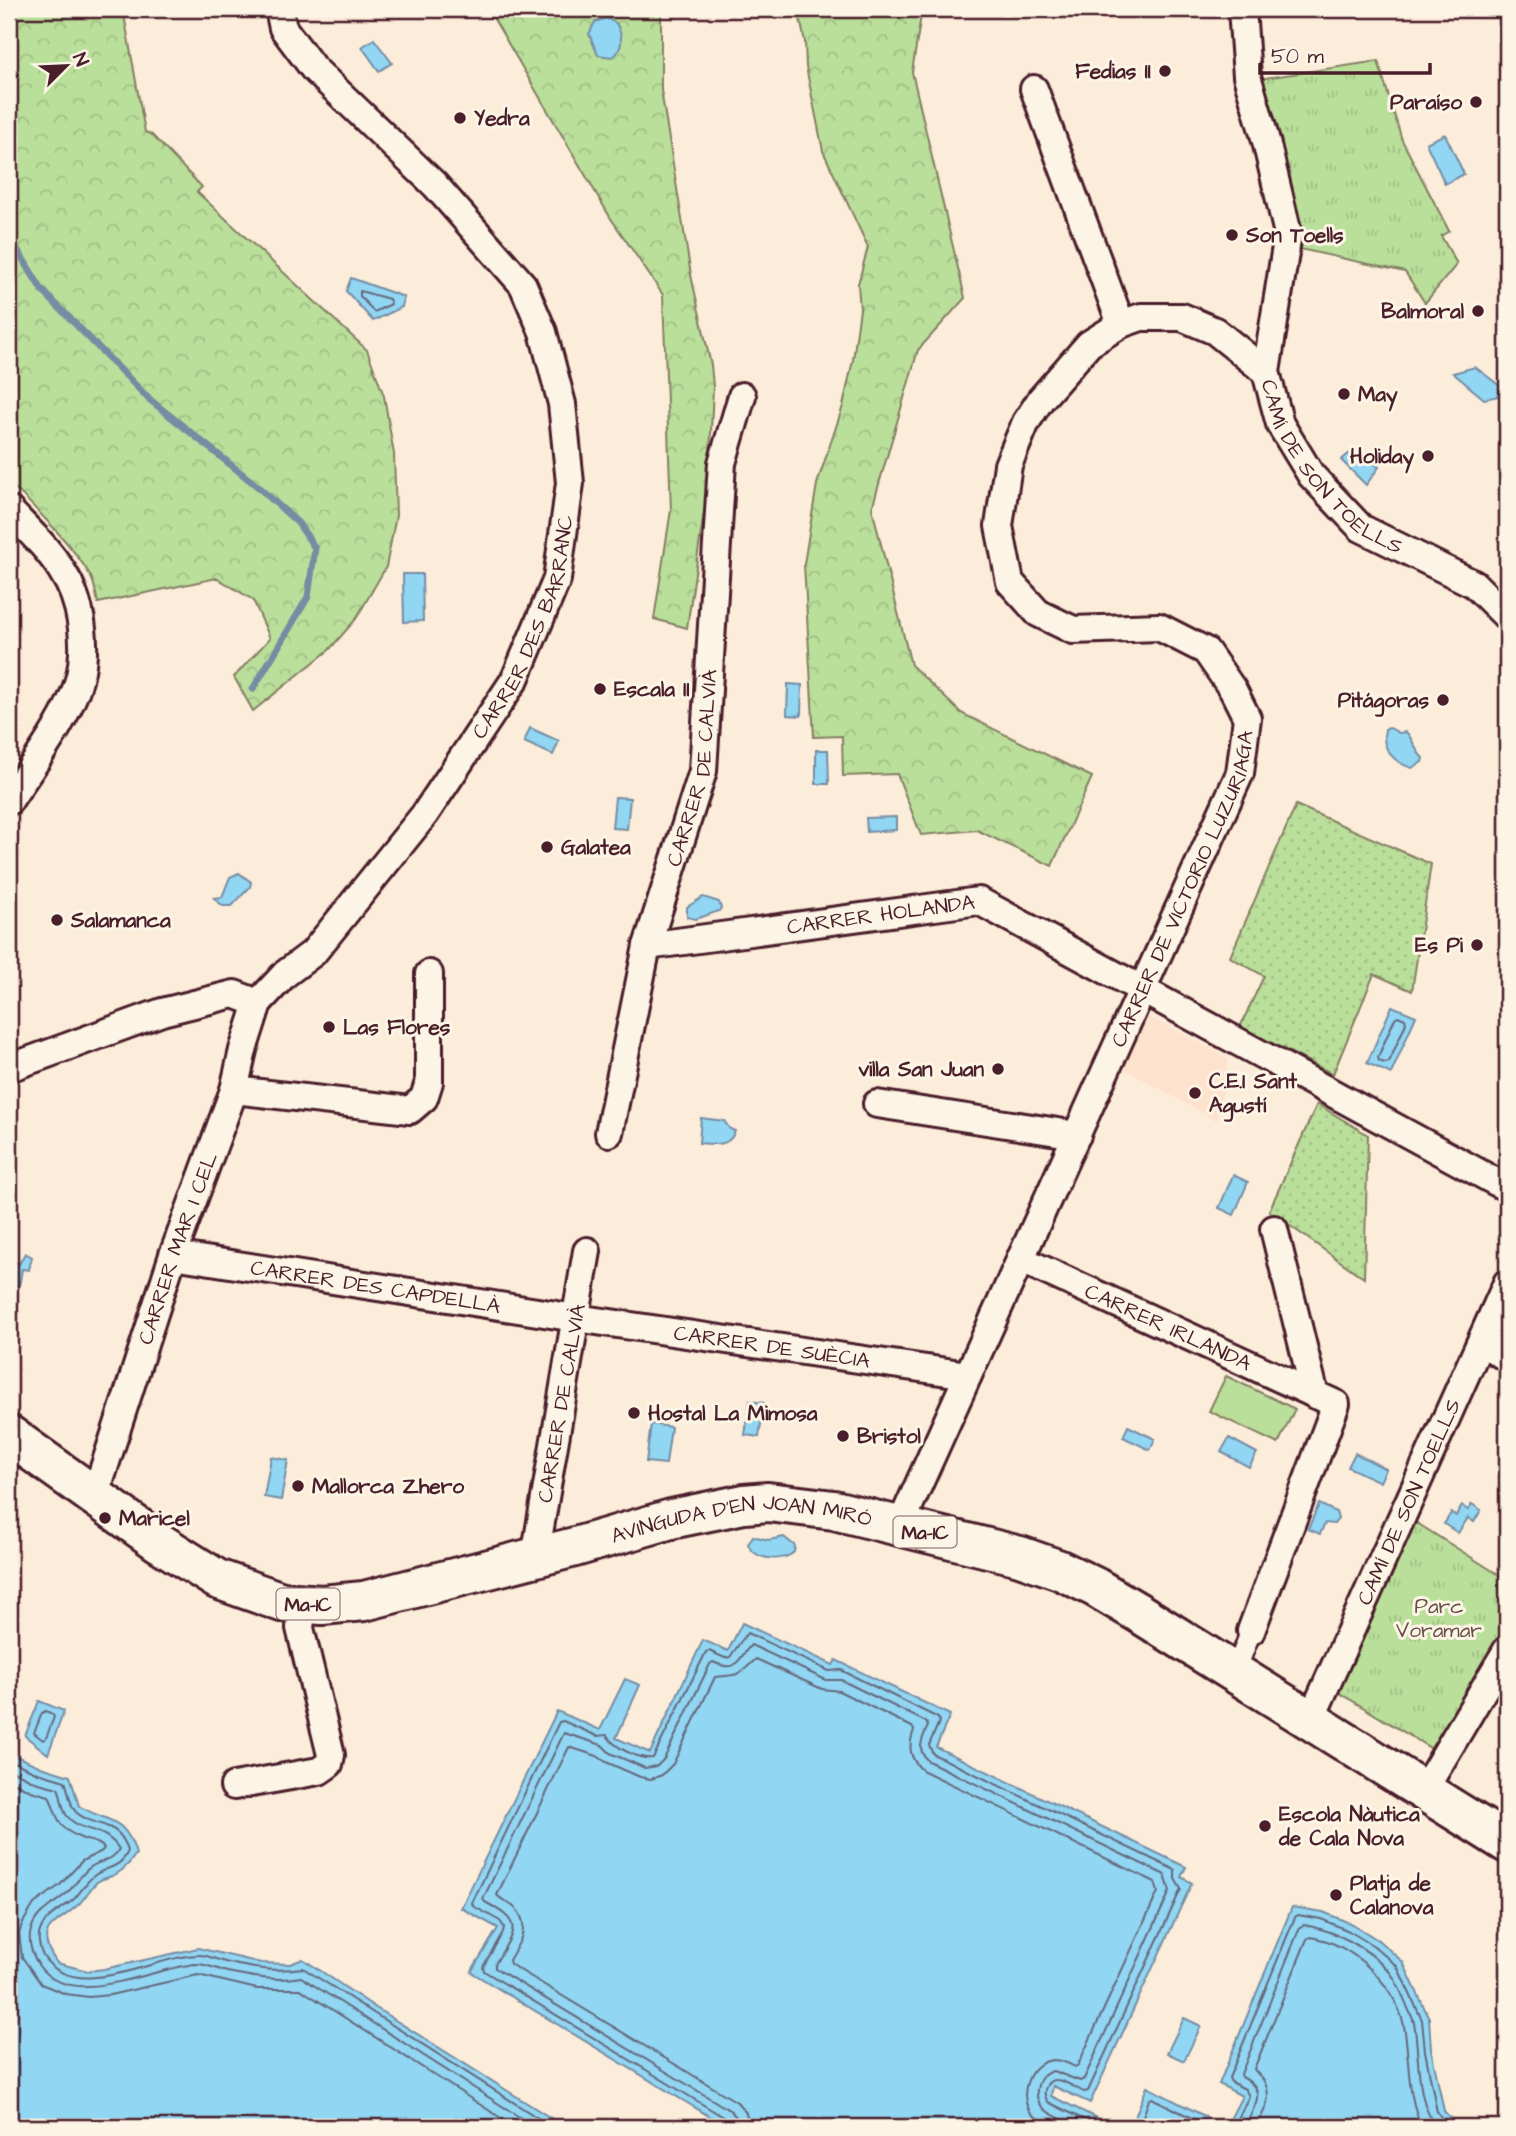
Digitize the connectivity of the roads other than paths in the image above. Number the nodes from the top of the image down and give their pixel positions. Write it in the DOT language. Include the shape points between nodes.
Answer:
graph roads {
  1 [pos="279,9"];
  2 [pos="1242,9"];
  3 [pos="1034,89"];
  4 [pos="1121,324"];
  5 [pos="1266,372"];
  6 [pos="741,396"];
  7 [pos="9,510"];
  8 [pos="1507,617"];
  9 [pos="9,801"];
  10 [pos="647,946"];
  11 [pos="429,974"];
  12 [pos="1140,990"];
  13 [pos="258,1003"];
  14 [pos="9,1068"];
  15 [pos="234,1090"];
  16 [pos="877,1104"];
  17 [pos="609,1133"];
  18 [pos="1077,1135"];
  19 [pos="1507,1188"];
  20 [pos="1274,1229"];
  21 [pos="587,1251"];
  22 [pos="173,1255"];
  23 [pos="1020,1259"];
  24 [pos="1507,1283"];
  25 [pos="576,1318"];
  26 [pos="1481,1342"];
  27 [pos="1507,1358"];
  28 [pos="968,1375"];
  29 [pos="1315,1395"];
  30 [pos="9,1435"];
  31 [pos="96,1496"];
  32 [pos="900,1525"];
  33 [pos="519,1561"];
  34 [pos="303,1604"];
  35 [pos="1251,1631"];
  36 [pos="1507,1650"];
  37 [pos="1235,1674"];
  38 [pos="1311,1719"];
  39 [pos="234,1786"];
  40 [pos="1424,1790"];
  41 [pos="1507,1843"];
  1 -- 13 [label="street, CARRER DES BARRANC" via="283,28 313,68 435,185 523,285 543,332 562,404 570,483 557,579 515,679 425,814 313,953"];
  2 -- 5 [label="street, CAMÍ DE SON TOELLS" via="1247,76 1288,234"];
  3 -- 4 [label="street"];
  4 -- 5 [label="street, CARRER DE VICTORIO LUZURIAGA" via="1141,317 1182,317 1215,331"];
  4 -- 12 [label="street, CARRER DE VICTORIO LUZURIAGA" via="1089,344 1026,422 1008,465 999,526 1010,582 1038,613 1073,630 1159,626 1206,651 1247,718 1240,773"];
  5 -- 8 [label="street, CAMÍ DE SON TOELLS" via="1280,424 1311,475 1361,528 1474,584"];
  6 -- 10 [label="street, CARRER DE CALVIÀ" via="722,463 703,771"];
  7 -- 9 [label="street" via="62,571 78,603 83,638 79,679 68,707"];
  10 -- 12 [label="street, CARRER HOLANDA" via="979,901"];
  10 -- 17 [label="street, CARRER DE CALVIÀ"];
  11 -- 15 [label="street" via="429,1082 424,1098 410,1110"];
  12 -- 18 [label="street, CARRER DE VICTORIO LUZURIAGA"];
  12 -- 19 [label="street, CARRER HOLANDA"];
  13 -- 14 [label="street" via="234,994 162,1012"];
  13 -- 15 [label="street, CARRER MAR I CEL"];
  15 -- 22 [label="street, CARRER MAR I CEL"];
  16 -- 18 [label="street"];
  18 -- 23 [label="street, CARRER DE VICTORIO LUZURIAGA"];
  20 -- 29 [label="street, CARRER IRLANDA"];
  21 -- 25 [label="street, CARRER DE CALVIÀ"];
  22 -- 25 [label="street, CARRER DES CAPDELLÀ"];
  22 -- 31 [label="street, CARRER MAR I CEL"];
  23 -- 28 [label="street, CARRER DE VICTORIO LUZURIAGA"];
  23 -- 29 [label="street, CARRER IRLANDA"];
  24 -- 26 [label="street, CAMÍ DE SON TOELLS"];
  25 -- 28 [label="street, CARRER DE SUÈCIA"];
  25 -- 33 [label="street, CARRER DE CALVIÀ"];
  26 -- 27 [label="street"];
  26 -- 38 [label="street, CAMÍ DE SON TOELLS"];
  28 -- 32 [label="street, CARRER DE VICTORIO LUZURIAGA"];
  29 -- 35 [label="street, CARRER IRLANDA" via="1336,1404"];
  30 -- 31 [label="main road, Ma-1C"];
  31 -- 34 [label="main road, Ma-1C" via="217,1579 282,1602"];
  32 -- 33 [label="main road, AVINGUDA D'EN JOAN MIRÓ / Ma-1C" via="802,1504 756,1503 671,1520"];
  32 -- 37 [label="main road, AVINGUDA D'EN JOAN MIRÓ / Ma-1C" via="1060,1570 1139,1612"];
  33 -- 34 [label="main road, Ma-1C" via="364,1601"];
  34 -- 39 [label="street" via="300,1628 331,1760 319,1771"];
  35 -- 37 [label="street, CARRER IRLANDA"];
  36 -- 40 [label="street"];
  37 -- 38 [label="main road, AVINGUDA D'EN JOAN MIRÓ / Ma-1C"];
  38 -- 40 [label="main road, Ma-1C"];
  40 -- 41 [label="main road, Ma-1C"];
}
